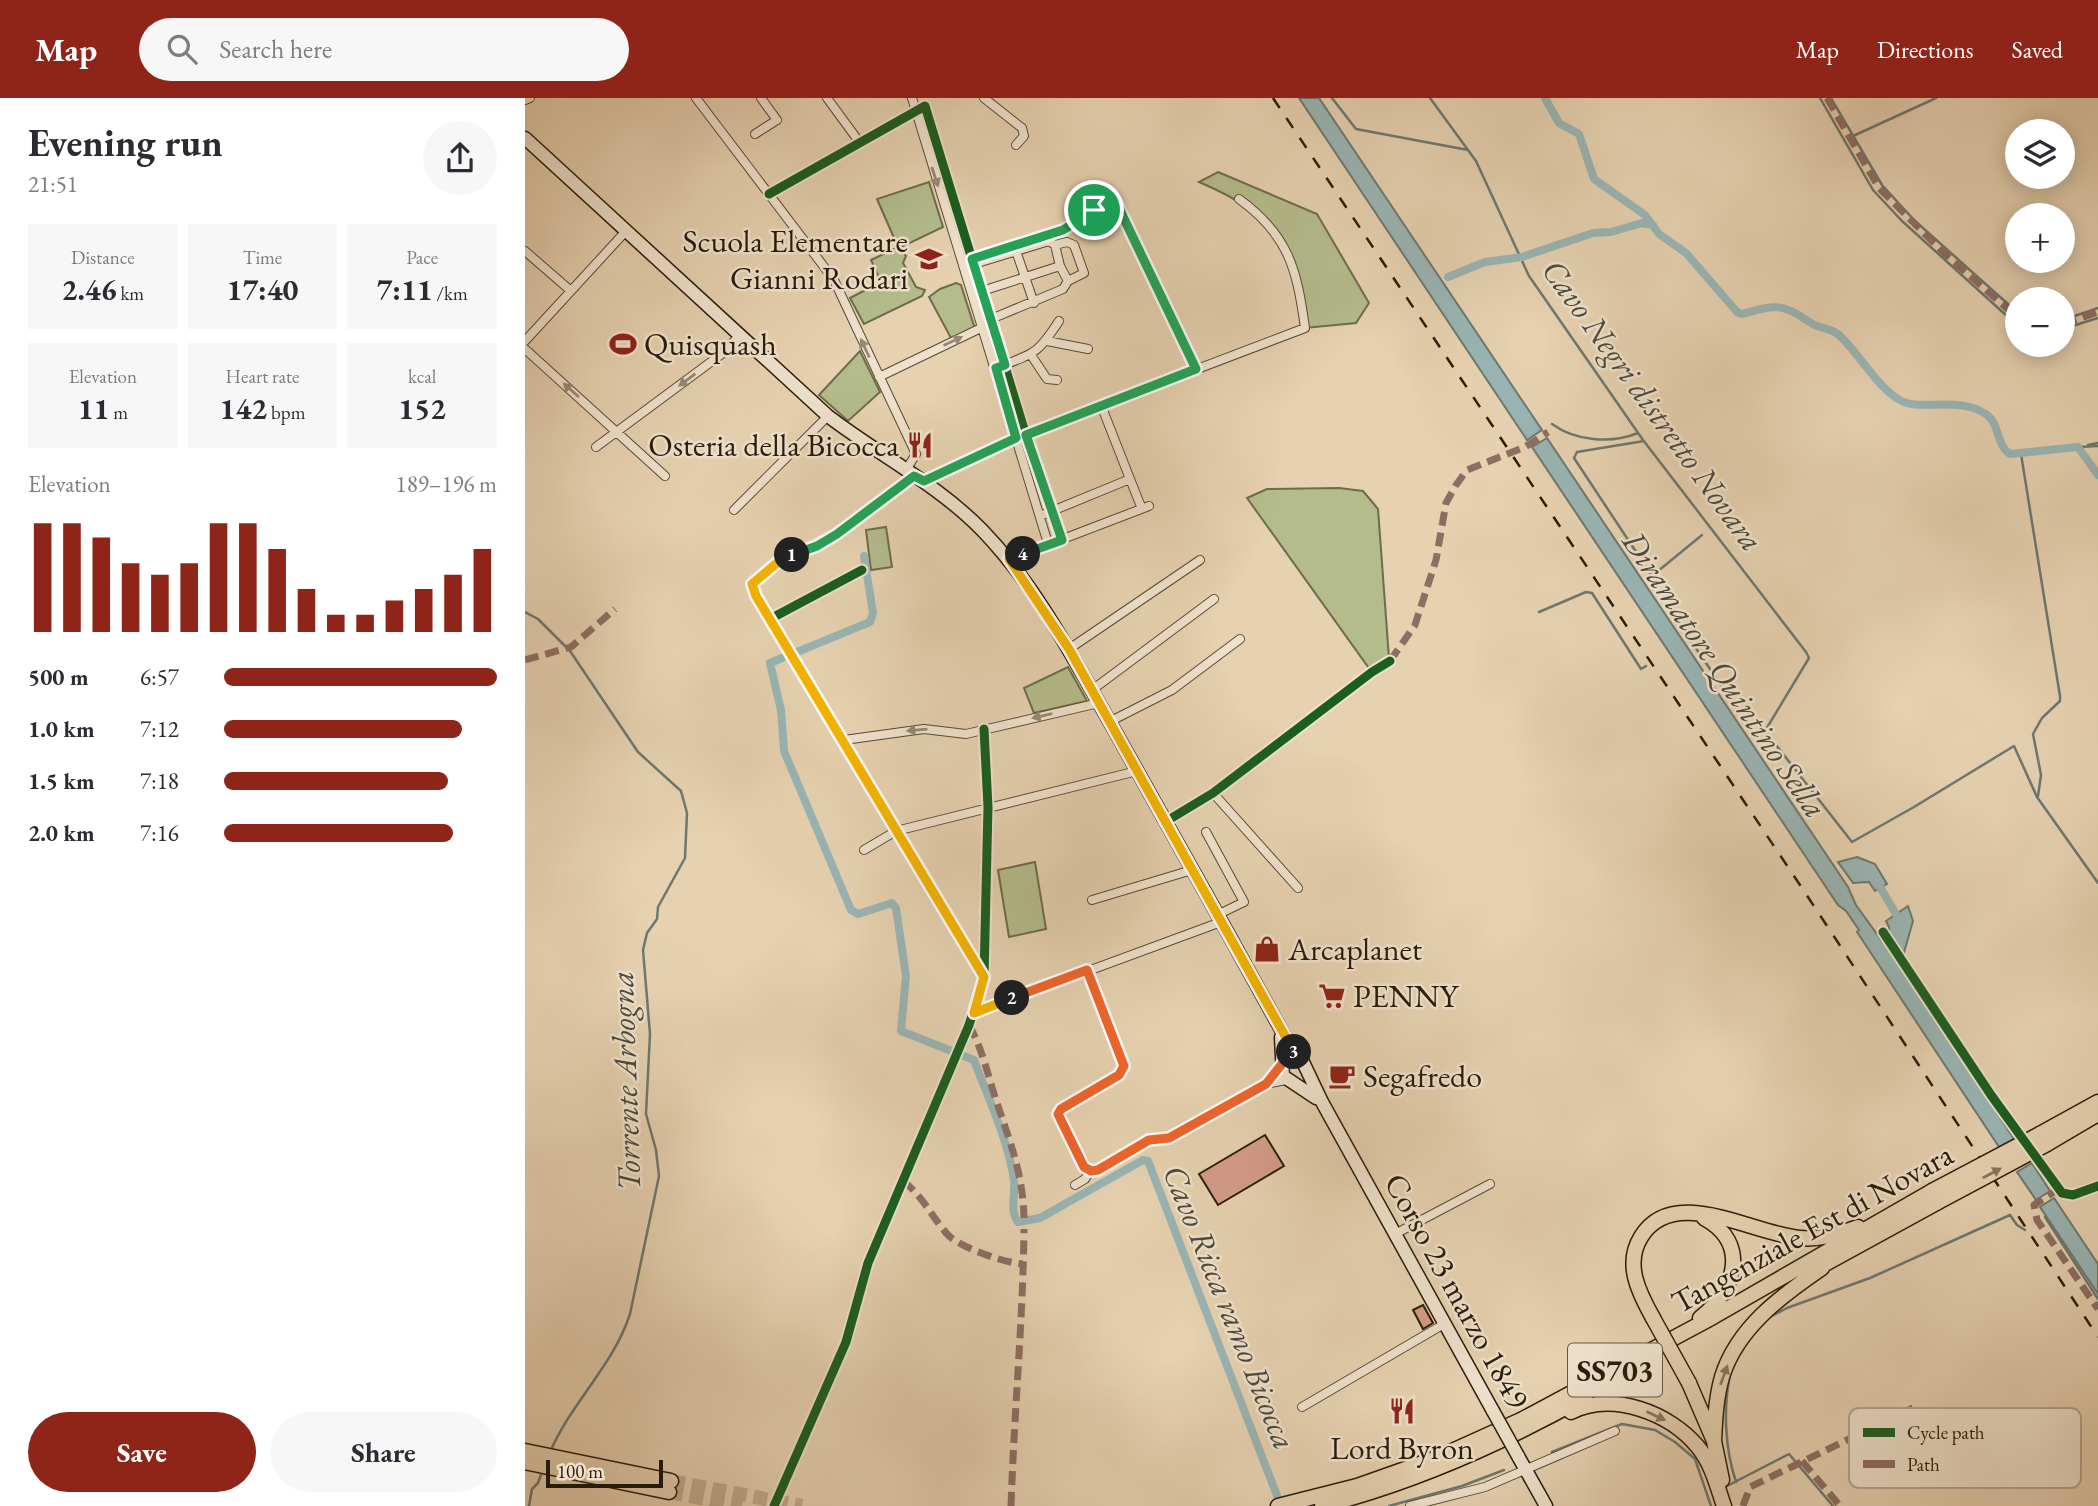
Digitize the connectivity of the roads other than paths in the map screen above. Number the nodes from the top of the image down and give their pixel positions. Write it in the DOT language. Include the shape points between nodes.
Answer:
graph roads {
  1 [pos="530,98"];
  2 [pos="696,98"];
  3 [pos="761,98"];
  4 [pos="912,98"];
  5 [pos="984,98"];
  6 [pos="831,99"];
  7 [pos="525,100"];
  8 [pos="915,112"];
  9 [pos="755,135"];
  10 [pos="525,138"];
  11 [pos="860,143"];
  12 [pos="1016,145"];
  13 [pos="769,194"];
  14 [pos="1238,199"];
  15 [pos="626,231"];
  16 [pos="1055,245"];
  17 [pos="525,251"];
  18 [pos="1016,251"];
  19 [pos="973,262"];
  20 [pos="1060,266"];
  21 [pos="1025,278"];
  22 [pos="1067,281"];
  23 [pos="571,291"];
  24 [pos="982,291"];
  25 [pos="1034,303"];
  26 [pos="991,319"];
  27 [pos="1059,321"];
  28 [pos="983,327"];
  29 [pos="739,336"];
  30 [pos="525,341"];
  31 [pos="1047,341"];
  32 [pos="525,349"];
  33 [pos="1088,349"];
  34 [pos="1031,355"];
  35 [pos="1000,366"];
  36 [pos="1196,369"];
  37 [pos="879,377"];
  38 [pos="1057,380"];
  39 [pos="1101,405"];
  40 [pos="828,416"];
  41 [pos="617,432"];
  42 [pos="1026,435"];
  43 [pos="1016,438"];
  44 [pos="596,447"];
  45 [pos="915,476"];
  46 [pos="665,477"];
  47 [pos="1130,479"];
  48 [pos="734,510"];
  49 [pos="1052,511"];
  50 [pos="1040,516"];
  51 [pos="1046,537"];
  52 [pos="1062,540"];
  53 [pos="1009,559"];
  54 [pos="1200,561"];
  55 [pos="862,570"];
  56 [pos="1214,599"];
  57 [pos="770,619"];
  58 [pos="1240,639"];
  59 [pos="1069,649"];
  60 [pos="1390,661"];
  61 [pos="1092,690"];
  62 [pos="1099,703"];
  63 [pos="1109,722"];
  64 [pos="984,729"];
  65 [pos="844,740"];
  66 [pos="1137,771"];
  67 [pos="1213,793"];
  68 [pos="988,807"];
  69 [pos="1165,822"];
  70 [pos="896,831"];
  71 [pos="1206,832"];
  72 [pos="864,850"];
  73 [pos="1192,870"];
  74 [pos="1299,888"];
  75 [pos="1091,900"];
  76 [pos="1219,919"];
  77 [pos="1883,932"];
  78 [pos="1087,970"];
  79 [pos="984,977"];
  80 [pos="974,1013"];
  81 [pos="1280,1028"];
  82 [pos="1298,1058"];
  83 [pos="1305,1070"];
  84 [pos="1284,1074"];
  85 [pos="1321,1102"];
  86 [pos="2098,1102"];
  87 [pos="2098,1115"];
  88 [pos="2043,1138"];
  89 [pos="1090,1171"];
  90 [pos="1490,1184"];
  91 [pos="1075,1185"];
  92 [pos="2098,1185"];
  93 [pos="1935,1197"];
  94 [pos="1689,1212"];
  95 [pos="1395,1234"];
  96 [pos="1835,1259"];
  97 [pos="1444,1324"];
  98 [pos="1673,1339"];
  99 [pos="1302,1407"];
  100 [pos="1615,1430"];
  101 [pos="1521,1433"];
  102 [pos="1714,1441"];
  103 [pos="525,1451"];
  104 [pos="546,1461"];
  105 [pos="525,1462"];
  106 [pos="1525,1469"];
  107 [pos="670,1486"];
  108 [pos="1722,1494"];
  109 [pos="773,1506"];
  110 [pos="1278,1506"];
  111 [pos="1322,1506"];
  112 [pos="1410,1506"];
  113 [pos="1546,1506"];
  1 -- 7 [label="street"];
  2 -- 13 [label="street"];
  3 -- 9 [label="street" via="777,120"];
  4 -- 8 [label="street"];
  5 -- 12 [label="street" via="1022,128 1024,135"];
  6 -- 11 [label="street"];
  8 -- 11 [label="street"];
  8 -- 19 [label="street" via="925,106"];
  8 -- 28 [label="street, one-way"];
  10 -- 15 [label="main road"];
  11 -- 13 [label="street"];
  37 -- 13 [label="street, one-way" via="834,280"];
  14 -- 36 [label="street" via="1268,224 1294,267 1305,328"];
  15 -- 23 [label="street"];
  15 -- 29 [label="main road"];
  16 -- 18 [label="street" via="1049,241"];
  16 -- 20 [label="street"];
  16 -- 22 [label="street" via="1074,245 1083,268 1084,273"];
  17 -- 23 [label="street"];
  18 -- 19 [label="street"];
  18 -- 21 [label="street"];
  19 -- 24 [label="street"];
  19 -- 36 [label="street" via="1063,230 1116,202"];
  20 -- 21 [label="street"];
  20 -- 22 [label="street"];
  21 -- 24 [label="street"];
  21 -- 25 [label="street"];
  22 -- 25 [label="street" via="1063,289"];
  23 -- 30 [label="street"];
  24 -- 26 [label="street"];
  25 -- 26 [label="street"];
  26 -- 35 [label="street"];
  27 -- 31 [label="street"];
  28 -- 35 [label="street"];
  37 -- 28 [label="street, one-way"];
  29 -- 40 [label="main road"];
  29 -- 41 [label="street, one-way"];
  31 -- 33 [label="street"];
  31 -- 34 [label="street"];
  41 -- 32 [label="street, one-way"];
  34 -- 35 [label="street"];
  34 -- 38 [label="street" via="1047,379"];
  35 -- 42 [label="street"];
  35 -- 43 [label="street"];
  36 -- 39 [label="street"];
  37 -- 45 [label="street" via="916,454"];
  39 -- 42 [label="street"];
  39 -- 47 [label="street"];
  40 -- 45 [label="main road"];
  40 -- 48 [label="street"];
  41 -- 44 [label="street"];
  41 -- 46 [label="street"];
  42 -- 43 [label="street"];
  42 -- 49 [label="street"];
  43 -- 45 [label="street"];
  43 -- 50 [label="street"];
  45 -- 53 [label="main road" via="957,506"];
  45 -- 57 [label="street" via="837,534 778,562 752,584"];
  47 -- 49 [label="street"];
  47 -- 52 [label="street" via="1144,505"];
  49 -- 50 [label="street"];
  49 -- 52 [label="street"];
  50 -- 51 [label="street"];
  52 -- 53 [label="street"];
  53 -- 59 [label="main road"];
  54 -- 59 [label="street"];
  55 -- 57 [label="street"];
  56 -- 61 [label="street"];
  57 -- 65 [label="street"];
  58 -- 63 [label="street" via="1171,690"];
  59 -- 61 [label="main road"];
  60 -- 67 [label="street"];
  61 -- 62 [label="main road"];
  62 -- 63 [label="main road"];
  62 -- 64 [label="street, one-way"];
  63 -- 66 [label="main road"];
  64 -- 65 [label="street, one-way" via="966,734 924,729"];
  64 -- 68 [label="street"];
  65 -- 70 [label="street"];
  66 -- 68 [label="street"];
  66 -- 69 [label="main road"];
  67 -- 69 [label="street"];
  67 -- 74 [label="street"];
  68 -- 70 [label="street"];
  68 -- 79 [label="street"];
  69 -- 73 [label="main road"];
  70 -- 72 [label="street"];
  70 -- 79 [label="street"];
  71 -- 76 [label="street" via="1244,902"];
  73 -- 75 [label="street"];
  73 -- 76 [label="main road"];
  76 -- 78 [label="street"];
  76 -- 81 [label="main road"];
  77 -- 92 [label="street" via="2062,1193 2073,1195"];
  78 -- 80 [label="street"];
  78 -- 89 [label="street" via="1122,1060 1122,1073 1058,1114"];
  79 -- 80 [label="street"];
  80 -- 109 [label="street" via="868,1263 846,1342"];
  81 -- 82 [label="main road"];
  81 -- 84 [label="main road"];
  82 -- 83 [label="main road, Corso 23 marzo 1849"];
  82 -- 84 [label="main road" via="1289,1058"];
  83 -- 84 [label="main road" via="1300,1080"];
  83 -- 85 [label="main road, Corso 23 marzo 1849"];
  84 -- 85 [label="main road, Corso 23 marzo 1849"];
  84 -- 89 [label="street" via="1169,1138 1149,1140"];
  85 -- 95 [label="main road, Corso 23 marzo 1849"];
  86 -- 88 [label="highway, Tangenziale Est di Novara / SS703"];
  87 -- 88 [label="highway, Tangenziale Est di Novara / SS703"];
  88 -- 93 [label="highway, Tangenziale Est di Novara / SS703, bridge"];
  89 -- 91 [label="street"];
  90 -- 95 [label="street"];
  93 -- 94 [label="highway, SS703" via="1822,1237 1784,1236"];
  93 -- 96 [label="highway, Tangenziale Est di Novara / SS703"];
  93 -- 98 [label="highway, Tangenziale Est di Novara / SS703"];
  94 -- 98 [label="highway, SS703" via="1706,1219 1729,1240 1733,1264 1721,1297"];
  94 -- 102 [label="highway, SS703, bridge" via="1671,1213 1647,1227 1638,1241 1633,1274"];
  95 -- 97 [label="main road, Corso 23 marzo 1849"];
  96 -- 101 [label="highway, Tangenziale Est di Novara / SS703"];
  102 -- 96 [label="highway, SS703, one-way" via="1722,1376 1754,1322"];
  97 -- 99 [label="street"];
  97 -- 106 [label="main road, Corso 23 marzo 1849, bridge"];
  98 -- 110 [label="highway, Tangenziale Est di Novara / SS703" via="1521,1420 1439,1457 1357,1486"];
  100 -- 106 [label="street"];
  101 -- 108 [label="highway, SS703, one-way" via="1588,1407 1639,1409 1670,1423 1699,1447"];
  101 -- 111 [label="highway, Tangenziale Est di Novara / SS703" via="1439,1469"];
  102 -- 108 [label="highway, SS703"];
  103 -- 104 [label="highway"];
  104 -- 105 [label="highway"];
  104 -- 107 [label="highway"];
  106 -- 112 [label="street" via="1485,1487"];
  106 -- 113 [label="main road, Corso 23 marzo 1849"];
}
